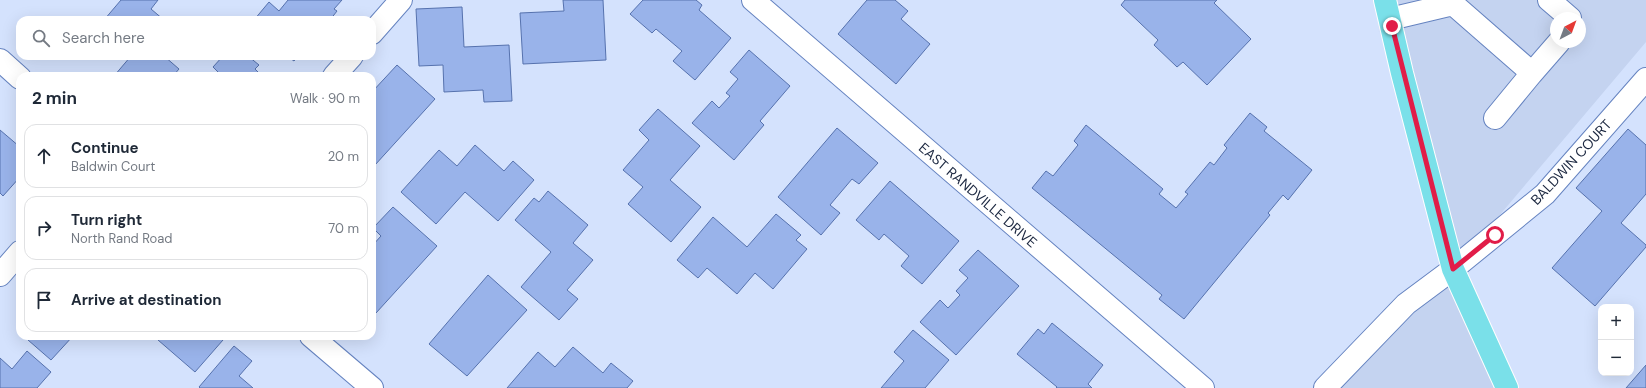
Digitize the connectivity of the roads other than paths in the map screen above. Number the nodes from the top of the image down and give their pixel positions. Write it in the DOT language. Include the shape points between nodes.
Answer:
graph roads {
  1 [pos="401,0"];
  2 [pos="753,0"];
  3 [pos="1549,0"];
  4 [pos="1453,2"];
  5 [pos="1388,10"];
  6 [pos="1563,12"];
  7 [pos="376,28"];
  8 [pos="1554,48"];
  9 [pos="0,60"];
  10 [pos="348,60"];
  11 [pos="338,72"];
  12 [pos="1532,73"];
  13 [pos="16,74"];
  14 [pos="1646,79"];
  15 [pos="1495,118"];
  16 [pos="16,257"];
  17 [pos="1453,269"];
  18 [pos="0,275"];
  19 [pos="316,340"];
  20 [pos="372,388"];
  21 [pos="1203,388"];
  22 [pos="1325,388"];
  23 [pos="1507,388"];
  1 -- 7 [label="street"];
  2 -- 21 [label="street, EAST RANDVILLE DRIVE"];
  3 -- 6 [label="street"];
  4 -- 5 [label="street"];
  4 -- 12 [label="street"];
  5 -- 17 [label="main road"];
  8 -- 12 [label="street"];
  9 -- 13 [label="street"];
  10 -- 11 [label="street"];
  12 -- 15 [label="street"];
  14 -- 17 [label="street, BALDWIN COURT" via="1545,194"];
  16 -- 18 [label="street"];
  17 -- 22 [label="street, BALDWIN COURT" via="1406,304"];
  17 -- 23 [label="main road"];
  19 -- 20 [label="street"];
}
